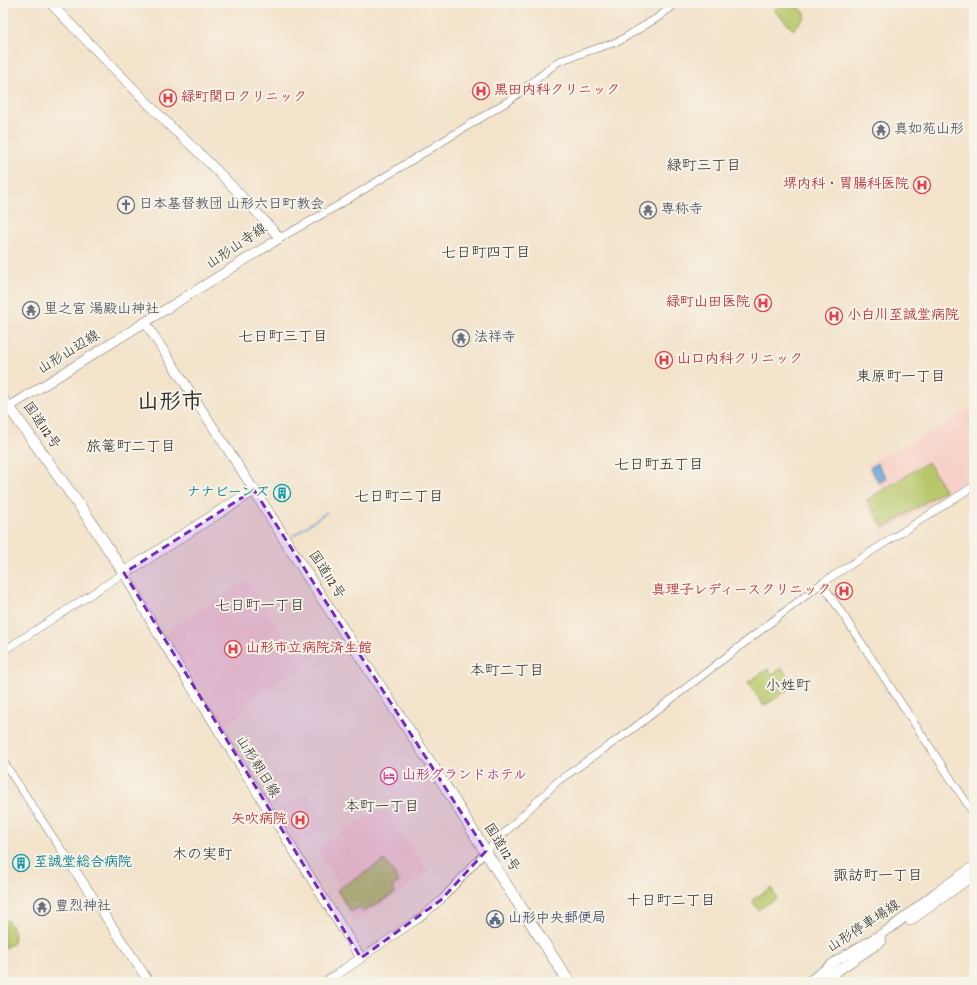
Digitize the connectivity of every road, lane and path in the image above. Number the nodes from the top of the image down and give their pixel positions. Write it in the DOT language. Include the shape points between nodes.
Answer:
graph roads {
  1 [pos="50,3"];
  2 [pos="677,3"];
  3 [pos="280,238"];
  4 [pos="145,322"];
  5 [pos="5,406"];
  6 [pos="974,486"];
  7 [pos="254,490"];
  8 [pos="124,573"];
  9 [pos="822,583"];
  10 [pos="3,651"];
  11 [pos="3,761"];
  12 [pos="974,814"];
  13 [pos="486,851"];
  14 [pos="64,854"];
  15 [pos="974,866"];
  16 [pos="974,875"];
  17 [pos="361,958"];
  18 [pos="149,982"];
  19 [pos="326,982"];
  20 [pos="569,982"];
  21 [pos="808,982"];
  22 [pos="821,982"];
  1 -- 3 [label="main road, 山形山寺線" via="244,198"];
  2 -- 3 [label="street" via="619,41 559,61 510,100"];
  3 -- 4 [label="main road, 山形山寺線"];
  4 -- 5 [label="main road, 山形山辺線"];
  4 -- 7 [label="main road"];
  5 -- 8 [label="highway, 国道112号" via="87,516"];
  6 -- 9 [label="street"];
  7 -- 8 [label="highway"];
  7 -- 13 [label="highway, 国道112号"];
  8 -- 10 [label="street"];
  8 -- 17 [label="main road, 山形朝日線" via="157,632"];
  9 -- 12 [label="street"];
  9 -- 13 [label="street" via="634,728 558,780"];
  11 -- 14 [label="street"];
  13 -- 17 [label="street" via="441,900"];
  13 -- 20 [label="highway, 国道112号"];
  14 -- 18 [label="main road"];
  15 -- 21 [label="main road, 山形停車場線" via="891,928 839,959"];
  16 -- 22 [label="main road, 山形停車場線"];
  17 -- 19 [label="main road"];
}
